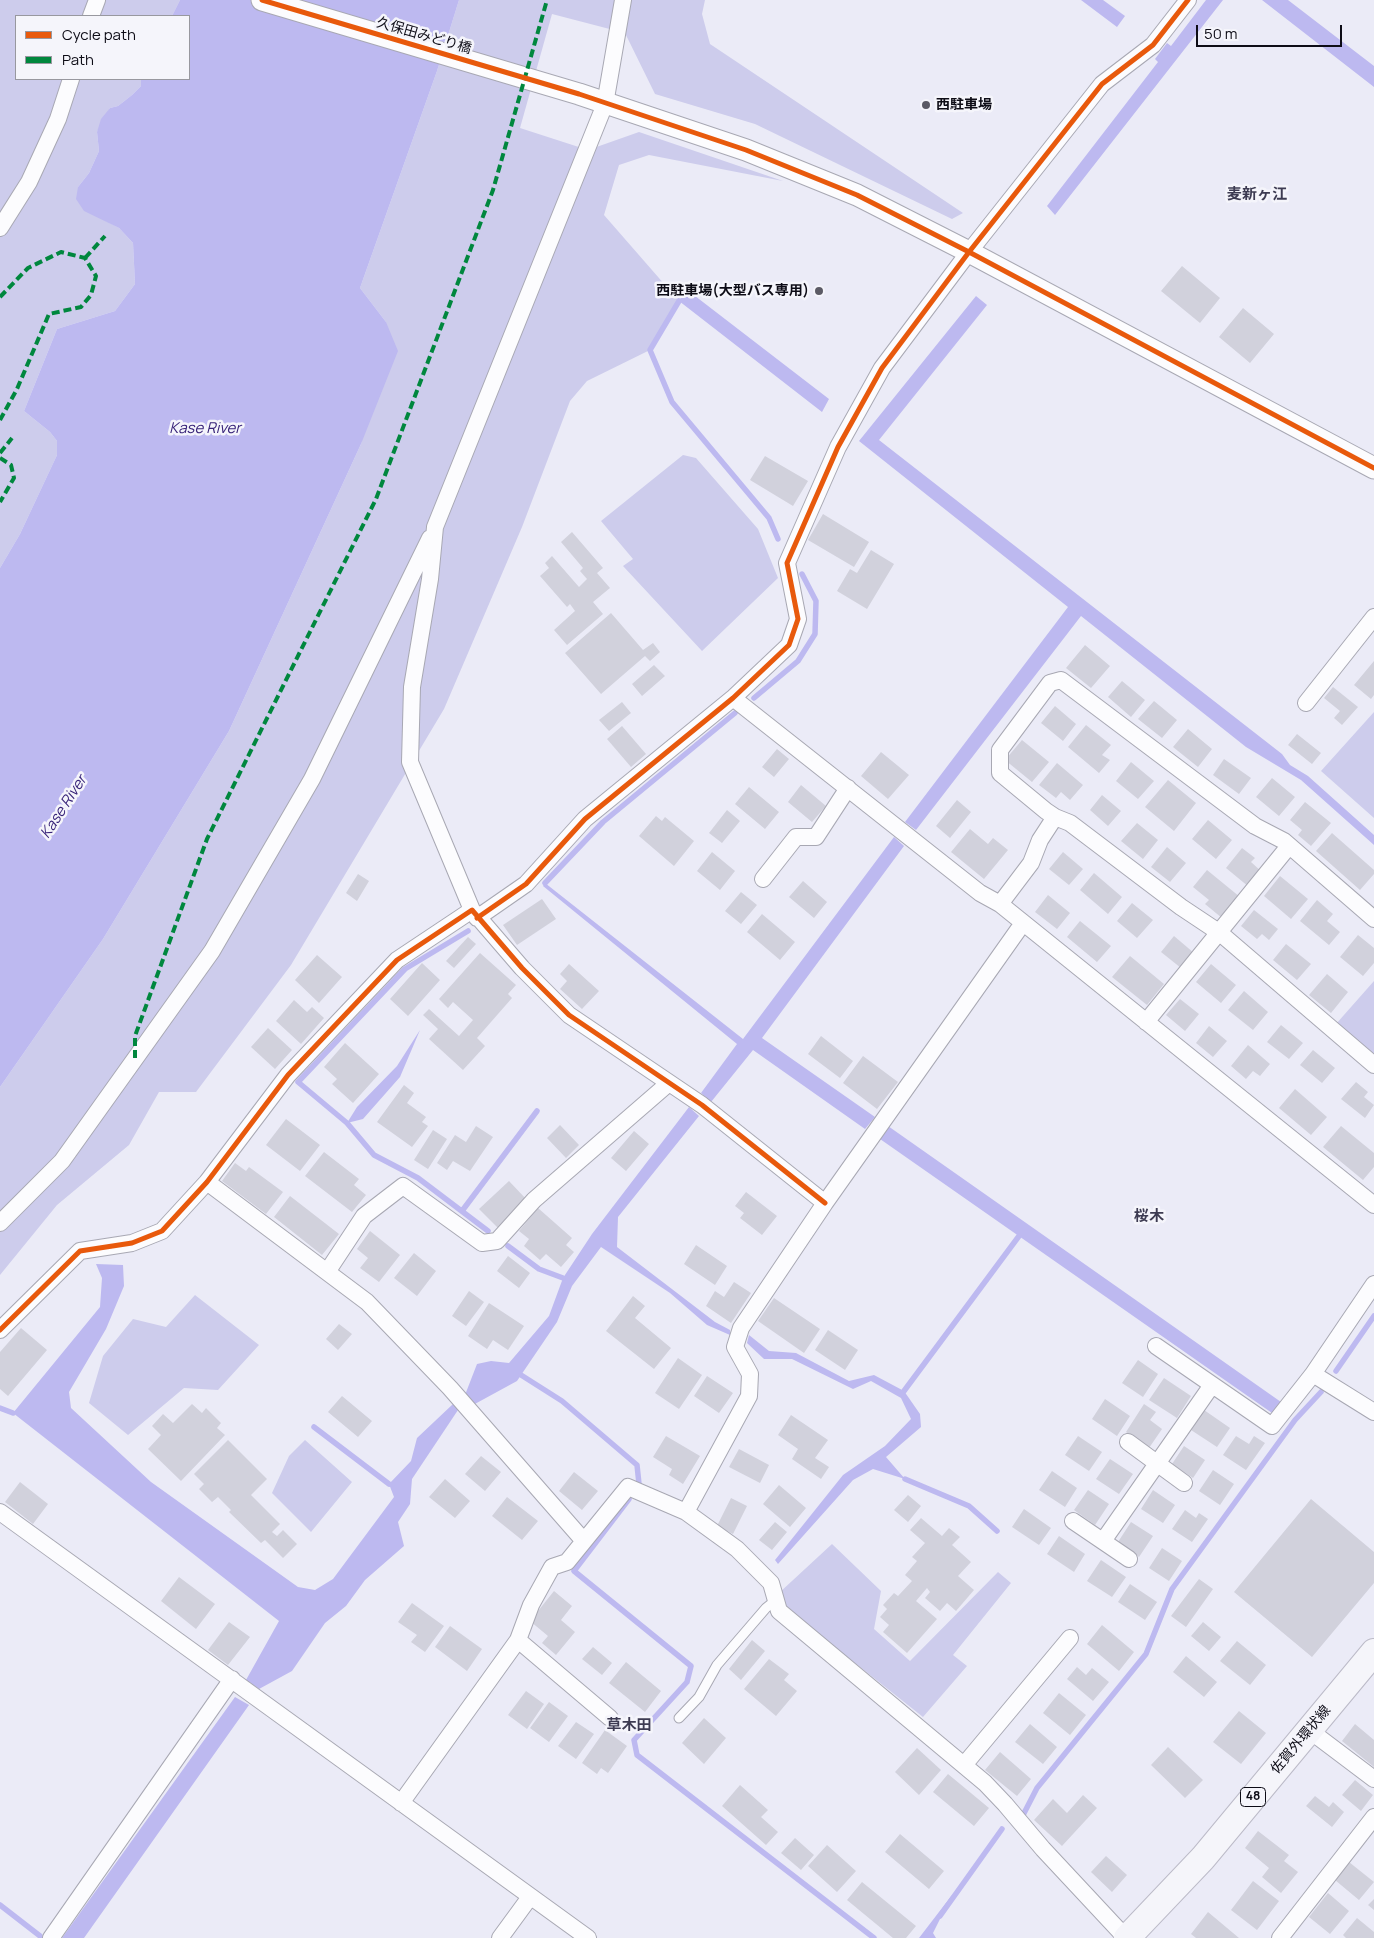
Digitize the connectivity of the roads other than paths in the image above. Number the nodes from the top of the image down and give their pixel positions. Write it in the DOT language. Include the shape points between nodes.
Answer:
graph roads {
  1 [pos="97,0"];
  2 [pos="262,0"];
  3 [pos="623,0"];
  4 [pos="1188,0"];
  5 [pos="92,15"];
  6 [pos="71,80"];
  7 [pos="605,104"];
  8 [pos="0,228"];
  9 [pos="969,252"];
  10 [pos="1374,468"];
  11 [pos="435,527"];
  12 [pos="1374,617"];
  13 [pos="733,698"];
  14 [pos="1306,703"];
  15 [pos="848,788"];
  16 [pos="1055,817"];
  17 [pos="1290,846"];
  18 [pos="763,879"];
  19 [pos="1000,904"];
  20 [pos="474,914"];
  21 [pos="1374,920"];
  22 [pos="1024,923"];
  23 [pos="1220,932"];
  24 [pos="1146,1022"];
  25 [pos="1374,1065"];
  26 [pos="669,1083"];
  27 [pos="207,1182"];
  28 [pos="825,1203"];
  29 [pos="1374,1206"];
  30 [pos="0,1223"];
  31 [pos="327,1272"];
  32 [pos="1374,1284"];
  33 [pos="0,1330"];
  34 [pos="1156,1346"];
  35 [pos="1313,1374"];
  36 [pos="1212,1385"];
  37 [pos="1374,1412"];
  38 [pos="1128,1442"];
  39 [pos="1158,1463"];
  40 [pos="1184,1482"];
  41 [pos="0,1512"];
  42 [pos="686,1512"];
  43 [pos="1073,1521"];
  44 [pos="583,1540"];
  45 [pos="1103,1541"];
  46 [pos="1129,1559"];
  47 [pos="776,1600"];
  48 [pos="1070,1638"];
  49 [pos="518,1640"];
  50 [pos="1372,1657"];
  51 [pos="232,1679"];
  52 [pos="610,1718"];
  53 [pos="680,1718"];
  54 [pos="1309,1730"];
  55 [pos="964,1764"];
  56 [pos="1374,1779"];
  57 [pos="401,1803"];
  58 [pos="1374,1817"];
  59 [pos="530,1897"];
  60 [pos="50,1938"];
  61 [pos="500,1938"];
  62 [pos="588,1938"];
  63 [pos="1126,1938"];
  64 [pos="1280,1938"];
  1 -- 5 [label="street"];
  2 -- 7 [label="street, 久保田みどり橋"];
  3 -- 7 [label="street"];
  4 -- 9 [label="street" via="1153,45 1102,84"];
  6 -- 8 [label="street" via="58,119 29,182"];
  7 -- 9 [label="street, 久保田みどり橋" via="746,150 823,181"];
  7 -- 11 [label="street"];
  9 -- 10 [label="street, 久保田みどり橋"];
  9 -- 13 [label="street" via="882,368 838,446 787,563 798,619 789,645"];
  11 -- 20 [label="street" via="412,687 410,762"];
  11 -- 30 [label="street" via="312,779 212,951 62,1161"];
  12 -- 14 [label="street"];
  13 -- 15 [label="street"];
  13 -- 20 [label="street" via="586,819 526,884"];
  15 -- 18 [label="street" via="816,837 796,837"];
  15 -- 19 [label="street" via="980,893"];
  16 -- 17 [label="street" via="1000,773 1000,750 1050,683 1061,680 1255,826"];
  16 -- 19 [label="street" via="1030,863"];
  16 -- 23 [label="street" via="1070,823 1181,908"];
  17 -- 21 [label="street"];
  17 -- 23 [label="street"];
  19 -- 22 [label="street"];
  20 -- 26 [label="street" via="569,1014"];
  20 -- 27 [label="street" via="397,960 288,1075"];
  22 -- 24 [label="street"];
  22 -- 28 [label="street"];
  23 -- 24 [label="street"];
  23 -- 25 [label="street"];
  24 -- 29 [label="street"];
  26 -- 28 [label="street" via="702,1105"];
  26 -- 31 [label="street" via="534,1200 497,1240 482,1243 403,1186 364,1216"];
  27 -- 31 [label="street"];
  27 -- 33 [label="street" via="162,1231 132,1243 80,1251"];
  28 -- 42 [label="street" via="741,1328 735,1347 750,1374 749,1396"];
  31 -- 44 [label="street" via="366,1302 450,1388"];
  32 -- 35 [label="street"];
  34 -- 36 [label="street"];
  35 -- 36 [label="street" via="1272,1426"];
  35 -- 37 [label="street"];
  36 -- 39 [label="street"];
  38 -- 39 [label="street"];
  39 -- 40 [label="street"];
  39 -- 45 [label="street"];
  41 -- 51 [label="street"];
  42 -- 44 [label="street" via="628,1487"];
  42 -- 47 [label="street" via="737,1549 771,1583"];
  43 -- 45 [label="street"];
  44 -- 49 [label="street" via="567,1562 552,1567 531,1605"];
  45 -- 46 [label="street"];
  47 -- 53 [label="lane" via="717,1665 699,1697"];
  47 -- 55 [label="street" via="779,1611"];
  48 -- 55 [label="street"];
  49 -- 52 [label="street"];
  49 -- 57 [label="street"];
  50 -- 54 [label="main road, 佐賀外環状線 / 48"];
  51 -- 57 [label="street"];
  51 -- 60 [label="street"];
  54 -- 56 [label="street"];
  54 -- 63 [label="main road, 佐賀外環状線 / 48" via="1203,1858"];
  55 -- 63 [label="street" via="1005,1804"];
  57 -- 59 [label="street"];
  58 -- 64 [label="street"];
  59 -- 61 [label="street"];
  59 -- 62 [label="street"];
}
